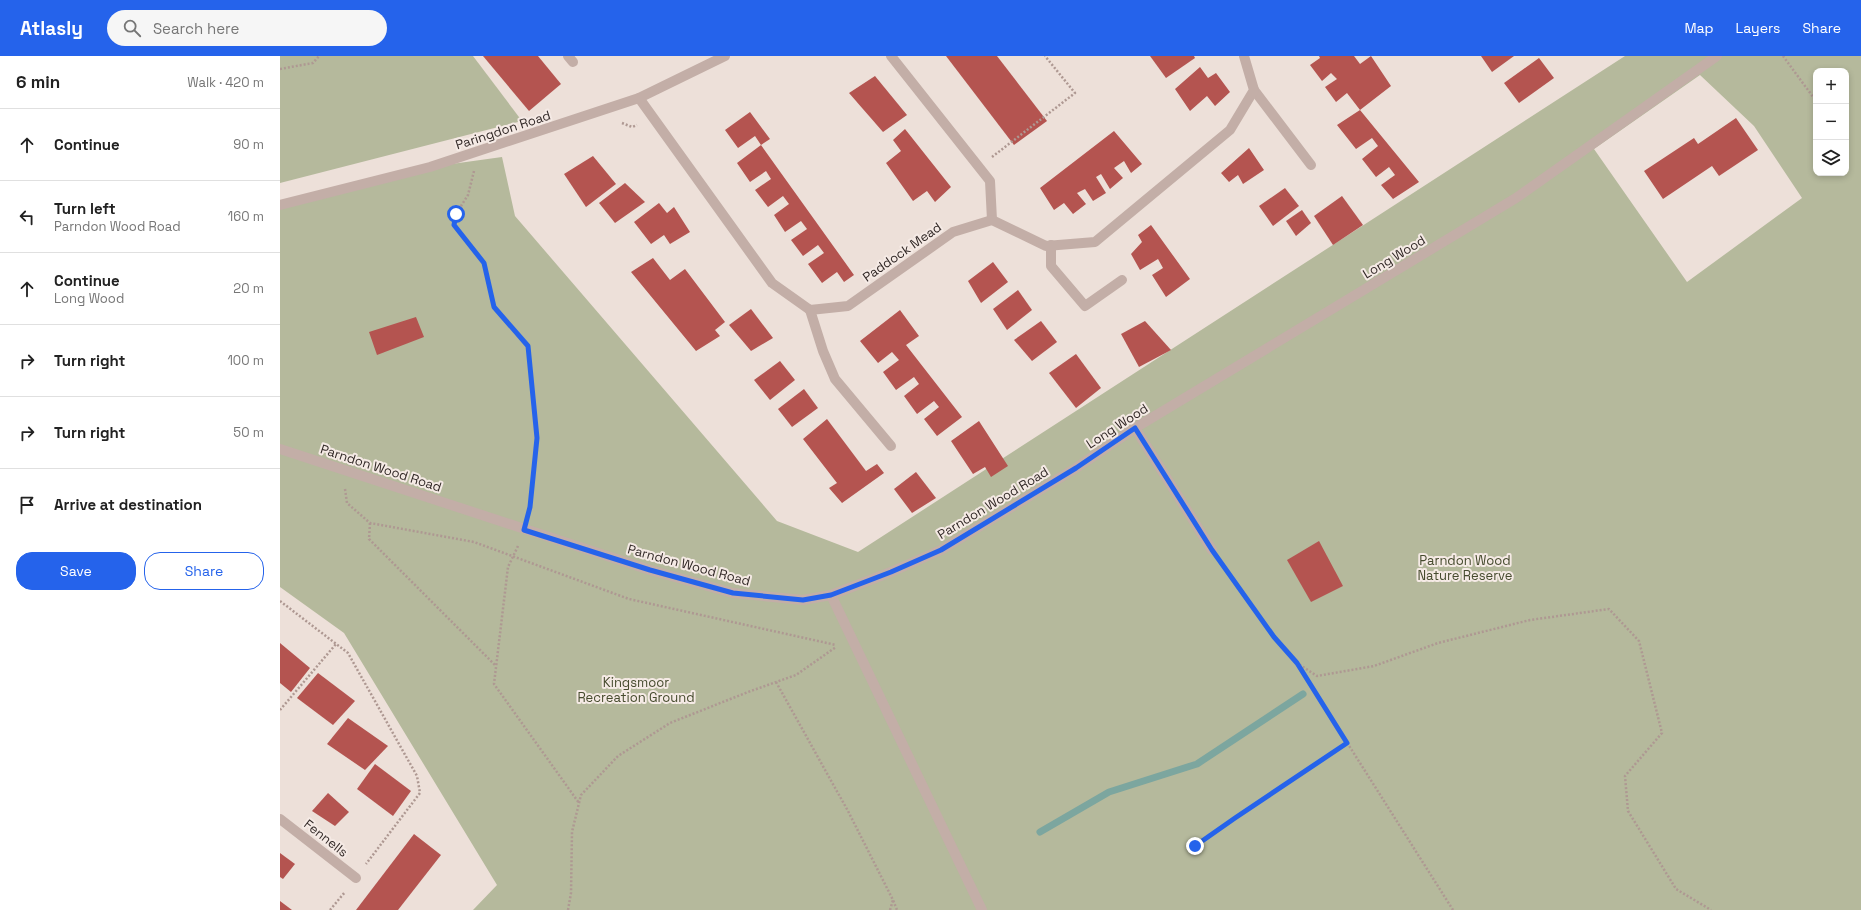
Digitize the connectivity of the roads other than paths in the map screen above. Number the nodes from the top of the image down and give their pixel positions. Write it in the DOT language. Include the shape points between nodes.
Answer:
graph roads {
  1 [pos="725,56"];
  2 [pos="891,56"];
  3 [pos="1244,56"];
  4 [pos="1717,56"];
  5 [pos="1254,90"];
  6 [pos="639,98"];
  7 [pos="1311,165"];
  8 [pos="280,205"];
  9 [pos="992,220"];
  10 [pos="1051,245"];
  11 [pos="1122,280"];
  12 [pos="810,310"];
  13 [pos="1135,428"];
  14 [pos="891,446"];
  15 [pos="280,449"];
  16 [pos="1076,468"];
  17 [pos="1212,550"];
  18 [pos="831,595"];
  19 [pos="280,819"];
  20 [pos="356,878"];
  21 [pos="982,910"];
  1 -- 6 [label="street, Paringdon Road"];
  2 -- 9 [label="street" via="990,181"];
  3 -- 5 [label="street"];
  4 -- 13 [label="street, Long Wood" via="1516,198"];
  5 -- 7 [label="street"];
  5 -- 10 [label="street" via="1230,130 1095,242"];
  6 -- 8 [label="street, Paringdon Road" via="430,167"];
  6 -- 12 [label="street" via="772,283"];
  9 -- 10 [label="street" via="1046,246"];
  9 -- 12 [label="street, Paddock Mead" via="953,232 848,306"];
  10 -- 11 [label="street" via="1051,266 1085,306"];
  12 -- 14 [label="street" via="835,379"];
  13 -- 16 [label="street, Long Wood"];
  13 -- 17 [label="street"];
  15 -- 18 [label="street, Parndon Wood Road" via="524,530 733,593 803,600"];
  16 -- 18 [label="street, Parndon Wood Road" via="941,550"];
  18 -- 21 [label="street"];
  19 -- 20 [label="street, Fennells"];
}
